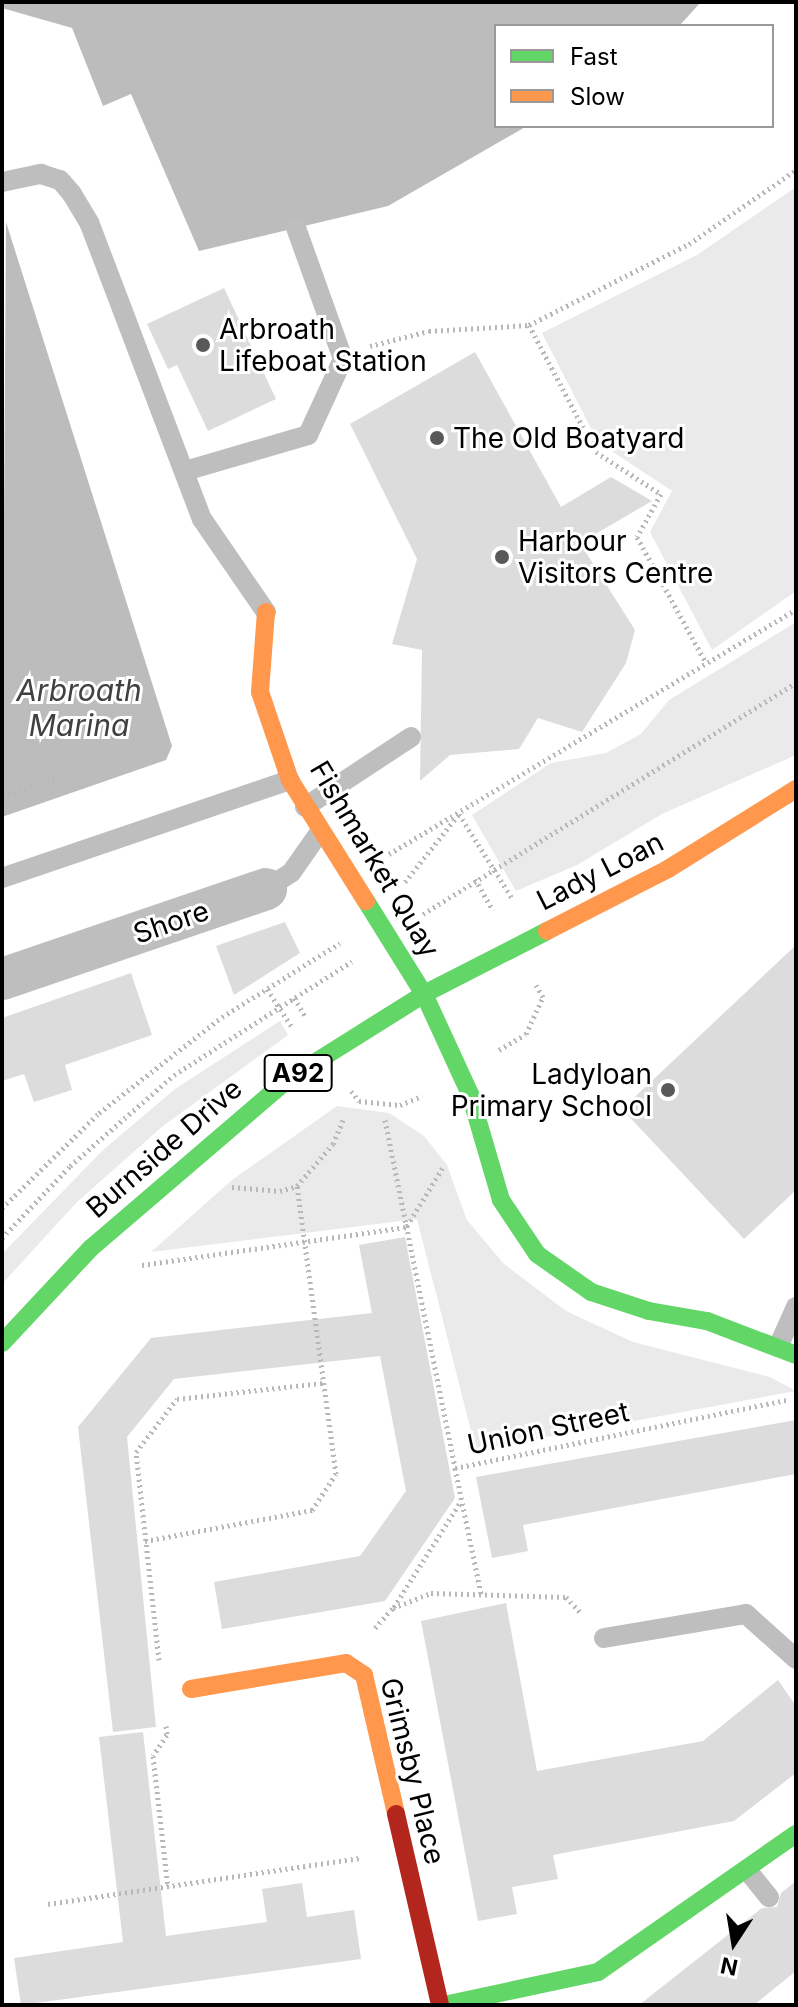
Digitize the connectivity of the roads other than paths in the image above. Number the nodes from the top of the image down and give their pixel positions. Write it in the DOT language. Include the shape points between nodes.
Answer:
graph roads {
  1 [pos="2,182"];
  2 [pos="296,228"];
  3 [pos="185,471"];
  4 [pos="266,612"];
  5 [pos="411,737"];
  6 [pos="290,780"];
  7 [pos="796,789"];
  8 [pos="305,807"];
  9 [pos="319,833"];
  10 [pos="2,878"];
  11 [pos="266,889"];
  12 [pos="2,979"];
  13 [pos="424,994"];
  14 [pos="796,1307"];
  15 [pos="2,1343"];
  16 [pos="787,1351"];
  17 [pos="604,1638"];
  18 [pos="796,1659"];
  19 [pos="191,1689"];
  20 [pos="796,1834"];
  21 [pos="747,1870"];
  22 [pos="769,1897"];
  23 [pos="557,1994"];
  24 [pos="442,2005"];
  1 -- 3 [label="lane" via="41,174 60,180 72,194 89,222"];
  2 -- 3 [label="lane" via="343,359 308,435"];
  3 -- 4 [label="lane" via="202,519"];
  4 -- 6 [label="street, Fishmarket Quay" via="260,692"];
  5 -- 8 [label="lane"];
  6 -- 8 [label="street, Fishmarket Quay"];
  6 -- 10 [label="lane"];
  7 -- 13 [label="street, Lady Loan / A92" via="668,869"];
  8 -- 9 [label="street, Fishmarket Quay"];
  9 -- 11 [label="lane, Shore" via="291,873"];
  9 -- 13 [label="street, Fishmarket Quay"];
  11 -- 12 [label="street, Shore"];
  13 -- 15 [label="street, Burnside Drive / A92" via="287,1080 181,1166 91,1248"];
  13 -- 16 [label="street, Fishmarket Quay" via="470,1094 501,1200 537,1254 591,1292 649,1311 707,1321"];
  14 -- 16 [label="lane"];
  17 -- 18 [label="lane" via="746,1614"];
  19 -- 24 [label="street, Grimsby Place" via="346,1663 364,1675"];
  20 -- 21 [label="street"];
  21 -- 22 [label="lane"];
  21 -- 23 [label="street" via="631,1954"];
  23 -- 24 [label="street"];
}
